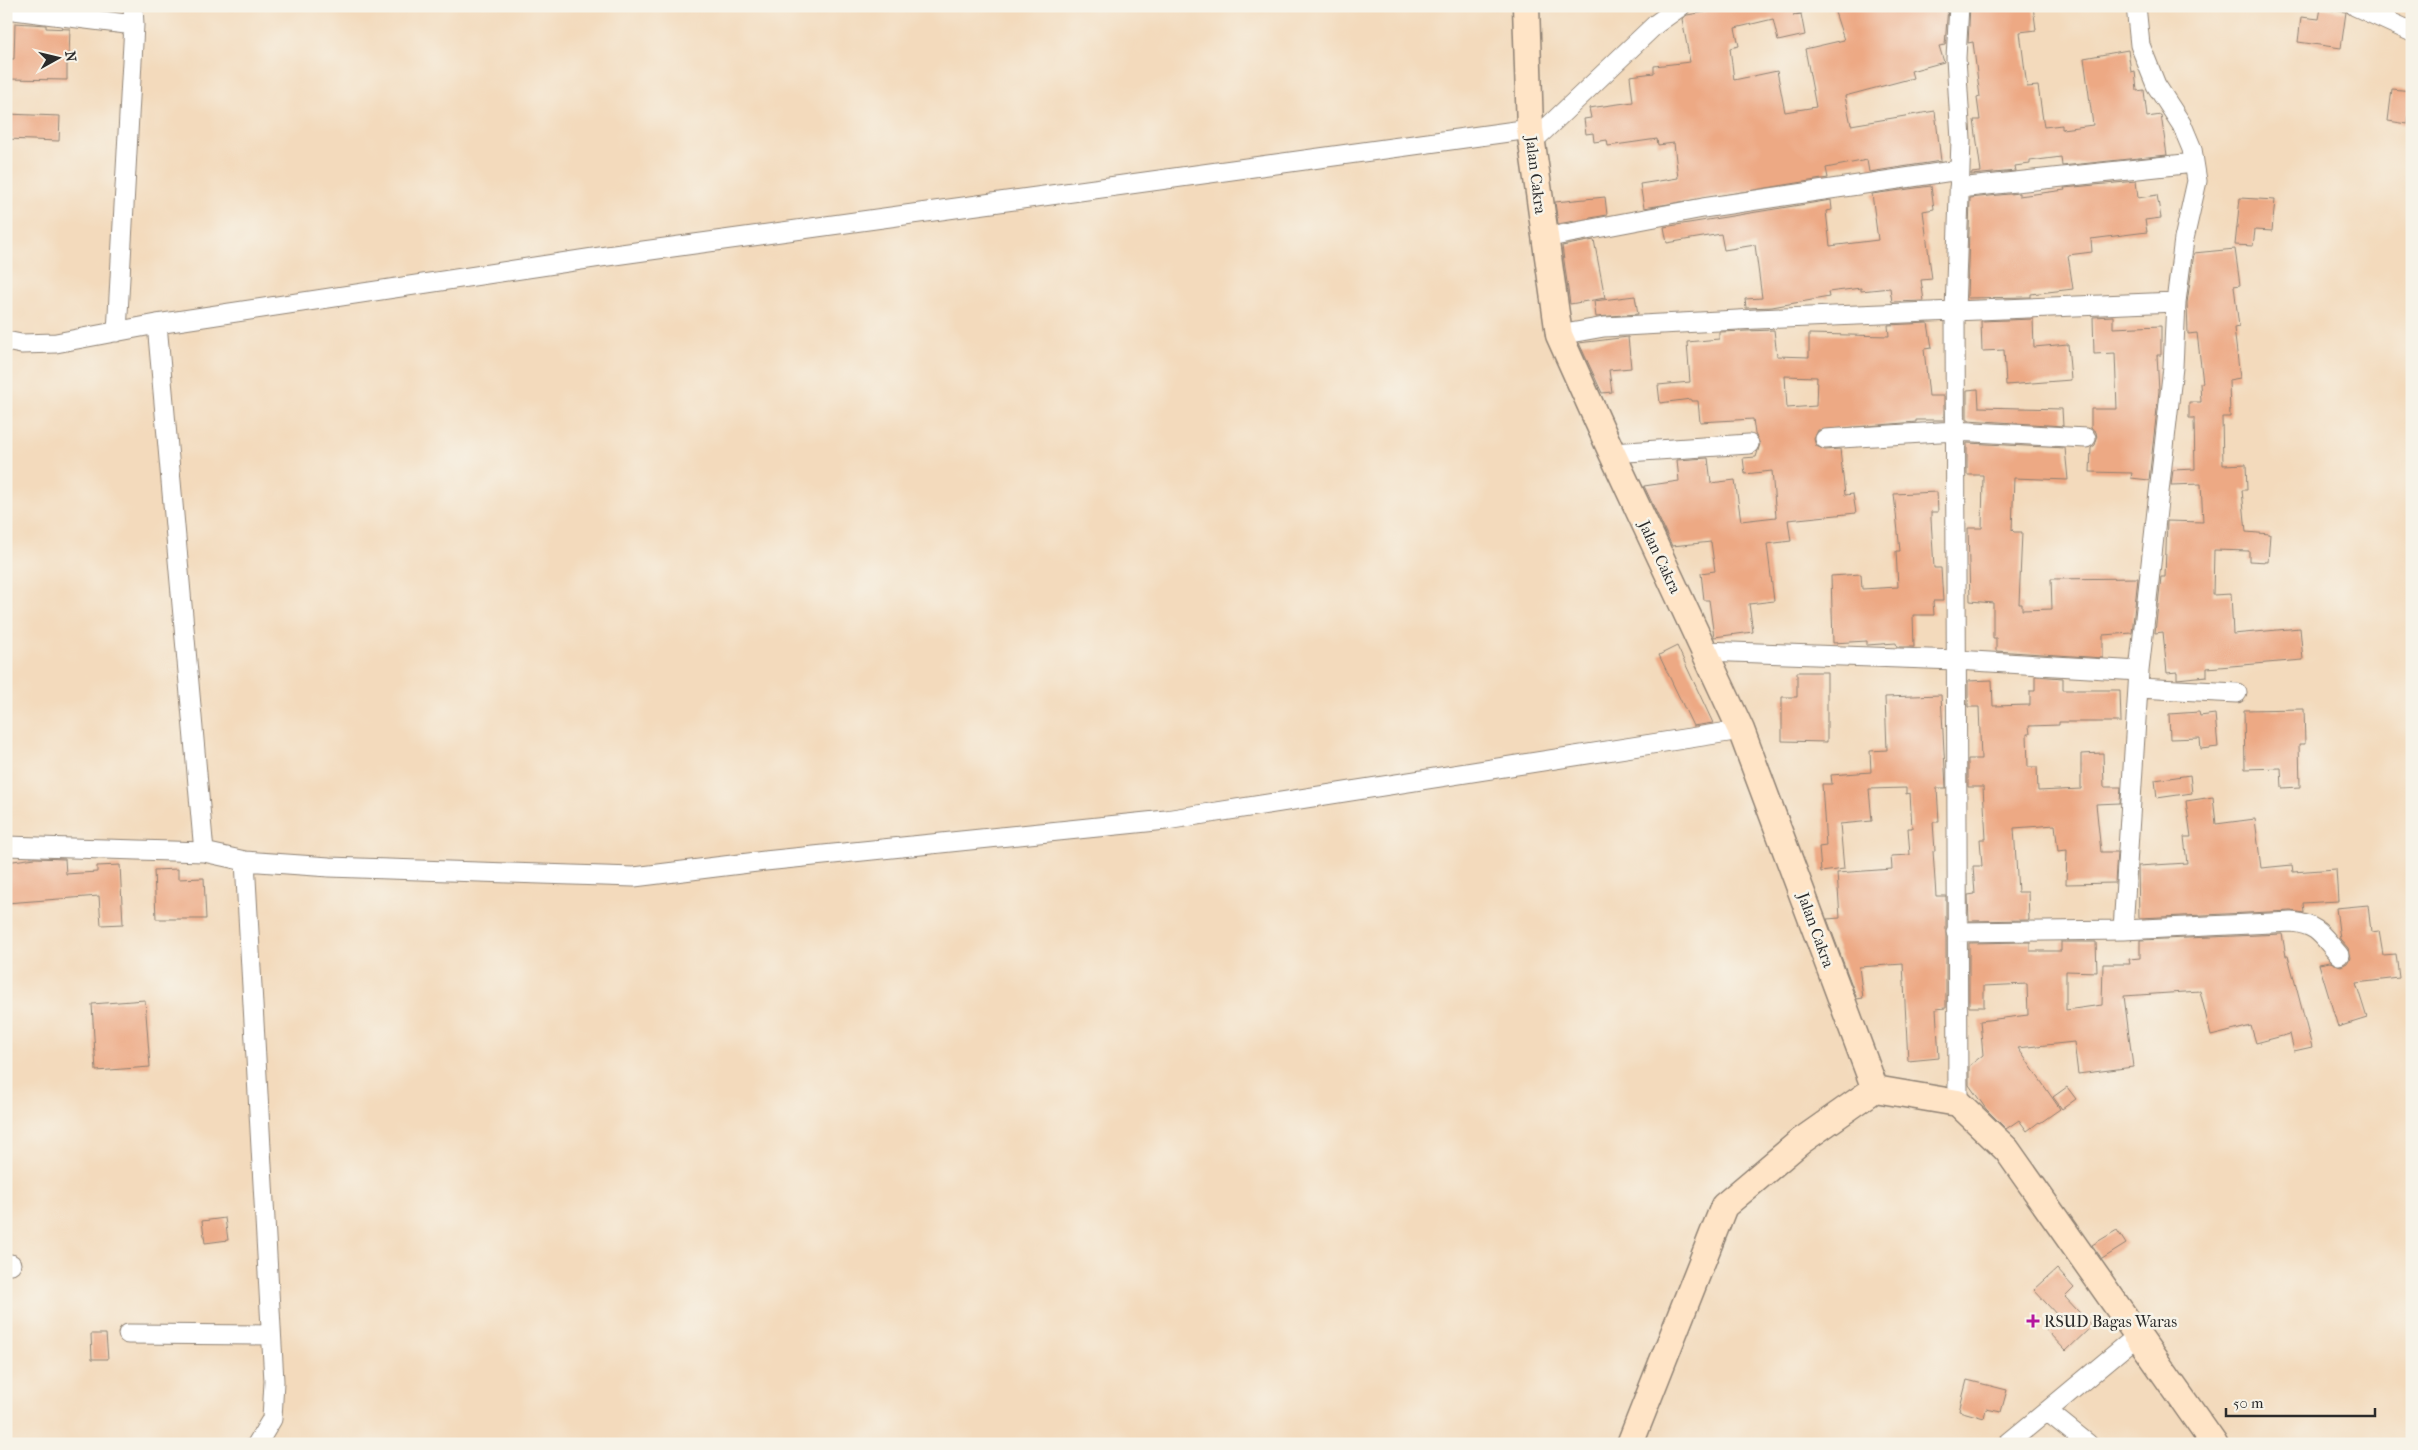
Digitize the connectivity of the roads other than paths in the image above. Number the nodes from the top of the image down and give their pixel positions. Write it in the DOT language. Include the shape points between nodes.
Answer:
graph roads {
  1 [pos="133,6"];
  2 [pos="1526,6"];
  3 [pos="1681,6"];
  4 [pos="1958,6"];
  5 [pos="2136,6"];
  6 [pos="2355,6"];
  7 [pos="6,9"];
  8 [pos="134,25"];
  9 [pos="2412,32"];
  10 [pos="1531,135"];
  11 [pos="2194,163"];
  12 [pos="1959,179"];
  13 [pos="1544,238"];
  14 [pos="2176,302"];
  15 [pos="1955,311"];
  16 [pos="157,324"];
  17 [pos="117,332"];
  18 [pos="1559,335"];
  19 [pos="6,341"];
  20 [pos="1956,431"];
  21 [pos="2086,438"];
  22 [pos="1825,439"];
  23 [pos="1749,444"];
  24 [pos="1612,453"];
  25 [pos="1705,651"];
  26 [pos="1956,660"];
  27 [pos="2139,680"];
  28 [pos="2237,693"];
  29 [pos="1742,730"];
  30 [pos="6,846"];
  31 [pos="204,852"];
  32 [pos="245,861"];
  33 [pos="2123,930"];
  34 [pos="1956,932"];
  35 [pos="2339,955"];
  36 [pos="1875,1089"];
  37 [pos="1958,1103"];
  38 [pos="128,1334"];
  39 [pos="271,1335"];
  40 [pos="2137,1336"];
  41 [pos="2047,1411"];
  42 [pos="257,1444"];
  43 [pos="1630,1444"];
  44 [pos="2007,1444"];
  45 [pos="2088,1444"];
  46 [pos="2214,1444"];
  1 -- 8 [label="street"];
  2 -- 10 [label="street, Jalan Cakra"];
  3 -- 10 [label="street" via="1656,24"];
  4 -- 12 [label="street"];
  5 -- 11 [label="street" via="2140,45 2156,85 2182,125"];
  6 -- 9 [label="street"];
  7 -- 8 [label="street"];
  8 -- 17 [label="street"];
  10 -- 13 [label="street, Jalan Cakra"];
  10 -- 16 [label="street" via="607,256"];
  11 -- 12 [label="street"];
  11 -- 14 [label="street" via="2197,181 2184,239"];
  12 -- 13 [label="street" via="1703,208"];
  12 -- 15 [label="street"];
  13 -- 18 [label="street, Jalan Cakra"];
  14 -- 15 [label="street"];
  14 -- 27 [label="street" via="2173,367"];
  15 -- 18 [label="street" via="1604,327"];
  15 -- 20 [label="street"];
  16 -- 17 [label="street"];
  16 -- 31 [label="street"];
  17 -- 19 [label="street" via="56,343"];
  18 -- 24 [label="street, Jalan Cakra"];
  20 -- 21 [label="street"];
  20 -- 22 [label="street"];
  20 -- 26 [label="street"];
  23 -- 24 [label="street"];
  24 -- 25 [label="street, Jalan Cakra"];
  25 -- 26 [label="street"];
  25 -- 29 [label="street, Jalan Cakra"];
  26 -- 27 [label="street"];
  26 -- 34 [label="street"];
  27 -- 28 [label="street"];
  27 -- 33 [label="street"];
  29 -- 32 [label="street" via="1166,820 634,877 329,867"];
  29 -- 36 [label="street, Jalan Cakra"];
  30 -- 31 [label="street"];
  31 -- 32 [label="street"];
  32 -- 39 [label="street"];
  33 -- 34 [label="street"];
  33 -- 35 [label="street" via="2292,922 2308,924 2316,929"];
  34 -- 37 [label="street"];
  36 -- 37 [label="street"];
  36 -- 43 [label="street" via="1801,1141 1724,1206"];
  37 -- 40 [label="street" via="2002,1145 2023,1172"];
  38 -- 39 [label="street"];
  39 -- 42 [label="street" via="272,1419"];
  40 -- 41 [label="street"];
  40 -- 46 [label="street"];
  41 -- 44 [label="street"];
  41 -- 45 [label="street"];
}
